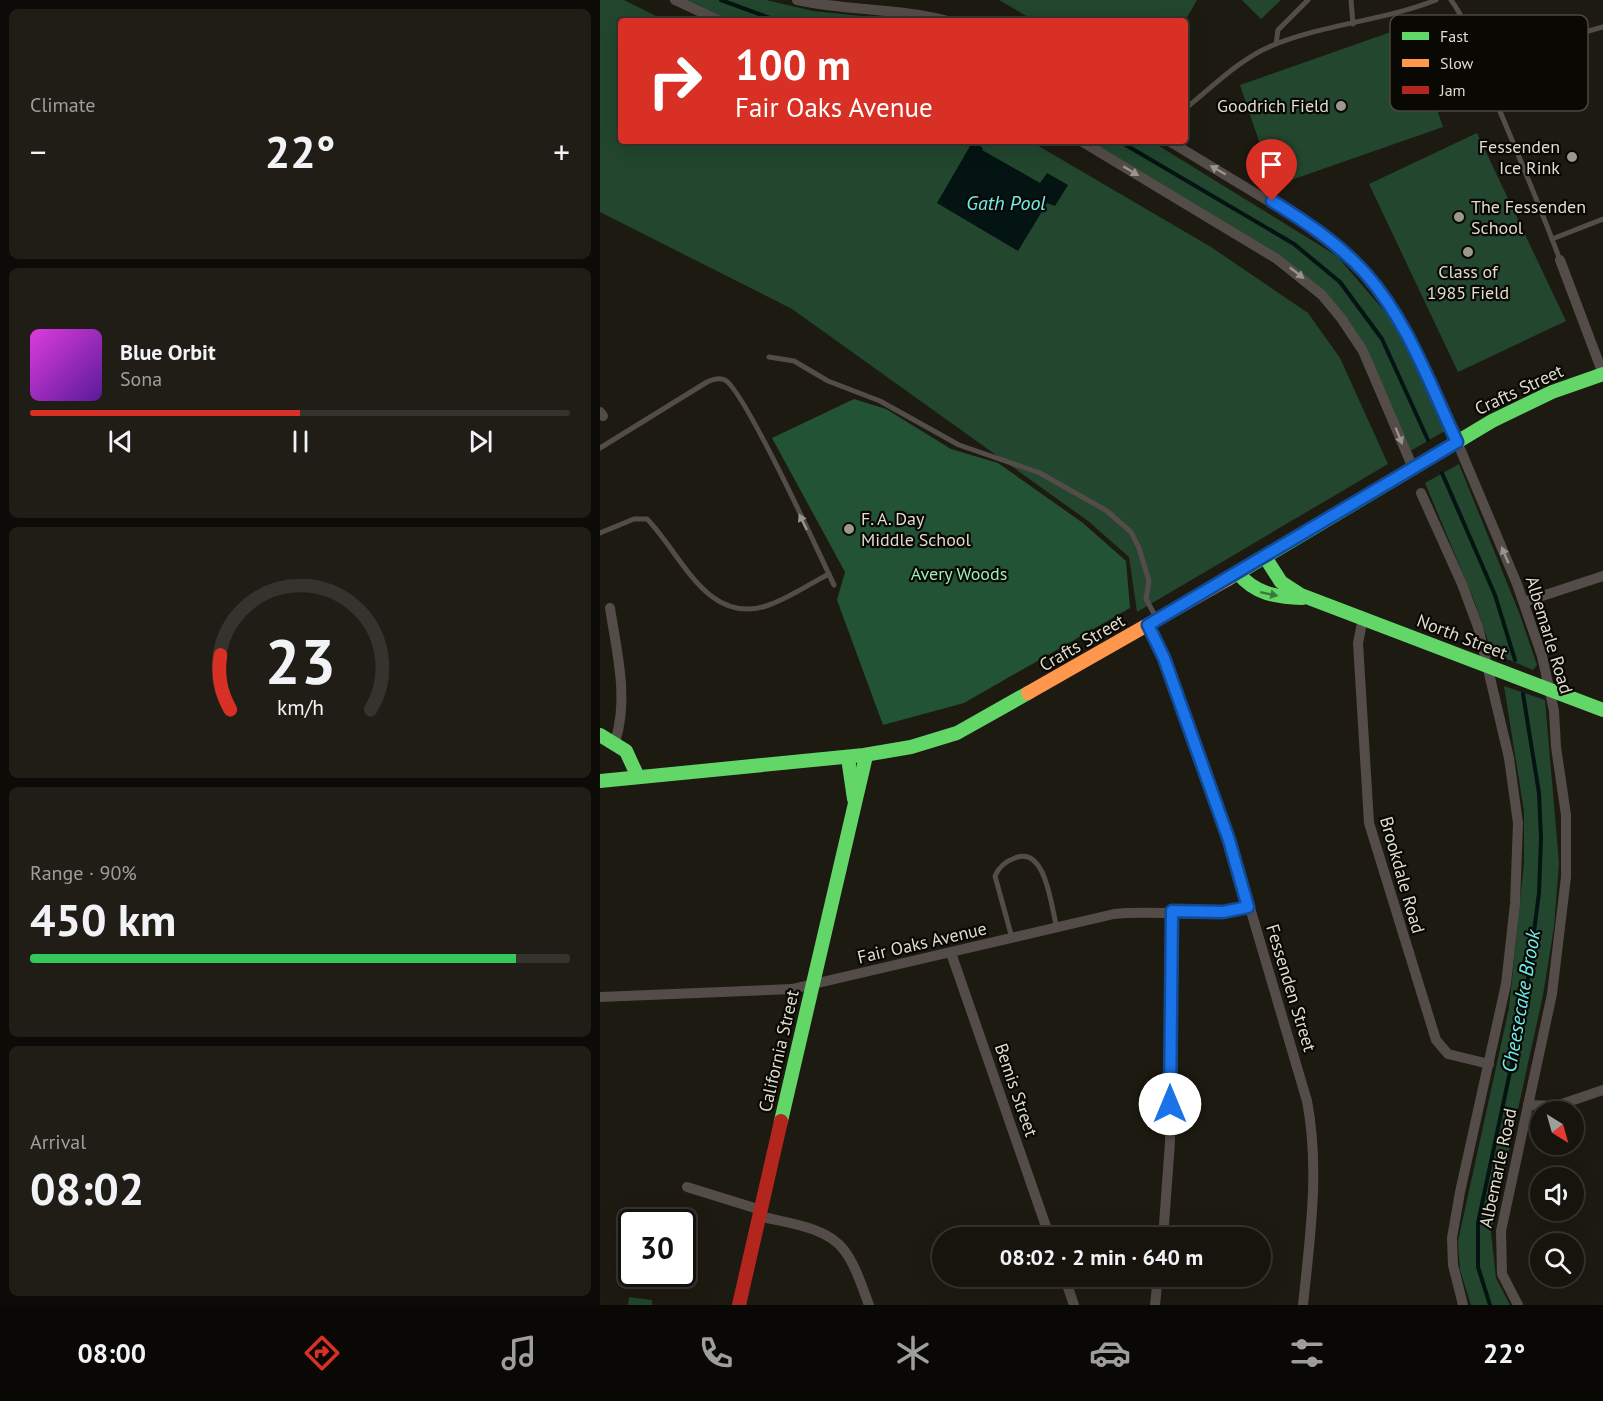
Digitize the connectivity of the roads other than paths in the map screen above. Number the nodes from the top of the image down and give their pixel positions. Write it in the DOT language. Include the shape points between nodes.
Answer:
graph roads {
  1 [pos="675,0"];
  2 [pos="797,0"];
  3 [pos="1308,0"];
  4 [pos="1351,0"];
  5 [pos="1436,0"];
  6 [pos="1451,0"];
  7 [pos="1394,15"];
  8 [pos="1460,15"];
  9 [pos="1390,16"];
  10 [pos="714,18"];
  11 [pos="935,18"];
  12 [pos="1353,24"];
  13 [pos="1603,27"];
  14 [pos="1588,31"];
  15 [pos="1276,44"];
  16 [pos="1188,107"];
  17 [pos="1500,111"];
  18 [pos="1086,144"];
  19 [pos="1174,144"];
  20 [pos="1603,219"];
  21 [pos="1552,239"];
  22 [pos="1560,261"];
  23 [pos="770,357"];
  24 [pos="1603,374"];
  25 [pos="1457,442"];
  26 [pos="600,448"];
  27 [pos="1413,468"];
  28 [pos="1420,493"];
  29 [pos="600,533"];
  30 [pos="1265,557"];
  31 [pos="1238,573"];
  32 [pos="829,574"];
  33 [pos="1603,576"];
  34 [pos="834,585"];
  35 [pos="1309,598"];
  36 [pos="1524,602"];
  37 [pos="610,608"];
  38 [pos="1363,618"];
  39 [pos="1153,623"];
  40 [pos="1488,665"];
  41 [pos="1550,690"];
  42 [pos="1603,710"];
  43 [pos="600,735"];
  44 [pos="615,742"];
  45 [pos="866,756"];
  46 [pos="848,758"];
  47 [pos="638,777"];
  48 [pos="600,781"];
  49 [pos="855,804"];
  50 [pos="1248,907"];
  51 [pos="1172,911"];
  52 [pos="1057,928"];
  53 [pos="1012,938"];
  54 [pos="951,953"];
  55 [pos="813,985"];
  56 [pos="600,997"];
  57 [pos="1489,1064"];
  58 [pos="1603,1090"];
  59 [pos="1528,1105"];
  60 [pos="687,1187"];
  61 [pos="760,1213"];
  62 [pos="1046,1227"];
  63 [pos="1164,1227"];
  64 [pos="1068,1287"];
  65 [pos="1157,1287"];
  66 [pos="739,1305"];
  67 [pos="869,1305"];
  68 [pos="1074,1305"];
  69 [pos="1155,1305"];
  70 [pos="1303,1305"];
  71 [pos="1463,1305"];
  72 [pos="1518,1305"];
  1 -- 10 [label="street"];
  2 -- 11 [label="street"];
  3 -- 15 [label="lane" via="1278,30"];
  4 -- 12 [label="lane"];
  5 -- 7 [label="lane"];
  6 -- 8 [label="lane"];
  9 -- 12 [label="lane"];
  12 -- 15 [label="lane"];
  13 -- 14 [label="lane"];
  15 -- 16 [label="lane"];
  17 -- 21 [label="lane"];
  18 -- 27 [label="street, one-way" via="1277,259 1322,295 1363,351"];
  25 -- 19 [label="street, Albemarle Road, one-way" via="1400,322 1365,273 1302,220"];
  20 -- 21 [label="lane"];
  21 -- 22 [label="lane"];
  22 -- 24 [label="street"];
  23 -- 39 [label="lane" via="794,361 828,381 880,401 959,445 1040,473 1107,511 1131,532 1139,548 1149,581 1146,599"];
  24 -- 25 [label="main road, Crafts Street" via="1530,401"];
  25 -- 27 [label="main road, Crafts Street"];
  36 -- 25 [label="street, Albemarle Road, one-way"];
  32 -- 26 [label="lane, one-way" via="740,398 726,380 713,379"];
  27 -- 30 [label="main road, Crafts Street"];
  28 -- 40 [label="street, Albemarle Road" via="1471,604"];
  29 -- 32 [label="lane" via="634,519 647,519 699,586 727,606 766,606"];
  30 -- 31 [label="main road, Crafts Street"];
  30 -- 35 [label="main road, North Street" via="1285,586"];
  31 -- 35 [label="main road, North Street, one-way" via="1259,592"];
  31 -- 39 [label="main road, Crafts Street"];
  32 -- 34 [label="lane"];
  33 -- 36 [label="street"];
  35 -- 38 [label="main road, North Street"];
  36 -- 41 [label="street, Albemarle Road"];
  37 -- 44 [label="street" via="622,704"];
  38 -- 40 [label="main road, North Street"];
  38 -- 57 [label="street, Brookdale Road" via="1358,648 1366,802 1373,844 1436,1040 1453,1056"];
  39 -- 45 [label="main road, Crafts Street" via="967,728 923,745"];
  39 -- 50 [label="street, Fessenden Street" via="1231,846"];
  40 -- 41 [label="main road, North Street"];
  40 -- 57 [label="street, Albemarle Road" via="1512,771 1518,835 1508,970"];
  41 -- 42 [label="main road, North Street"];
  41 -- 59 [label="street, Albemarle Road" via="1566,815 1565,884 1552,994"];
  43 -- 44 [label="main road"];
  44 -- 47 [label="main road" via="628,754"];
  45 -- 46 [label="main road, Crafts Street"];
  45 -- 49 [label="main road, California Street"];
  46 -- 47 [label="main road, Crafts Street"];
  46 -- 49 [label="main road, California Street"];
  47 -- 48 [label="main road, Crafts Street"];
  49 -- 55 [label="main road, California Street"];
  50 -- 51 [label="street, Fair Oaks Avenue" via="1223,912"];
  50 -- 70 [label="street, Fessenden Street" via="1305,1090 1312,1125 1314,1196"];
  51 -- 52 [label="street, Fair Oaks Avenue" via="1114,914"];
  51 -- 63 [label="street" via="1170,1149"];
  52 -- 53 [label="street, Fair Oaks Avenue"];
  52 -- 53 [label="lane" via="1042,869 1035,858 1027,855 1009,861 995,876"];
  53 -- 54 [label="street, Fair Oaks Avenue"];
  54 -- 55 [label="street, Fair Oaks Avenue"];
  54 -- 62 [label="street, Bemis Street"];
  55 -- 56 [label="street, Fair Oaks Avenue" via="777,991"];
  55 -- 61 [label="main road, California Street"];
  57 -- 71 [label="street, Albemarle Road" via="1452,1238 1453,1265"];
  58 -- 59 [label="street" via="1557,1106"];
  59 -- 72 [label="street, Albemarle Road" via="1504,1211 1500,1249 1502,1274"];
  60 -- 61 [label="street"];
  61 -- 66 [label="main road, California Street"];
  61 -- 67 [label="street" via="834,1240 850,1258"];
  64 -- 68 [label="street"];
  65 -- 69 [label="street"];
}
